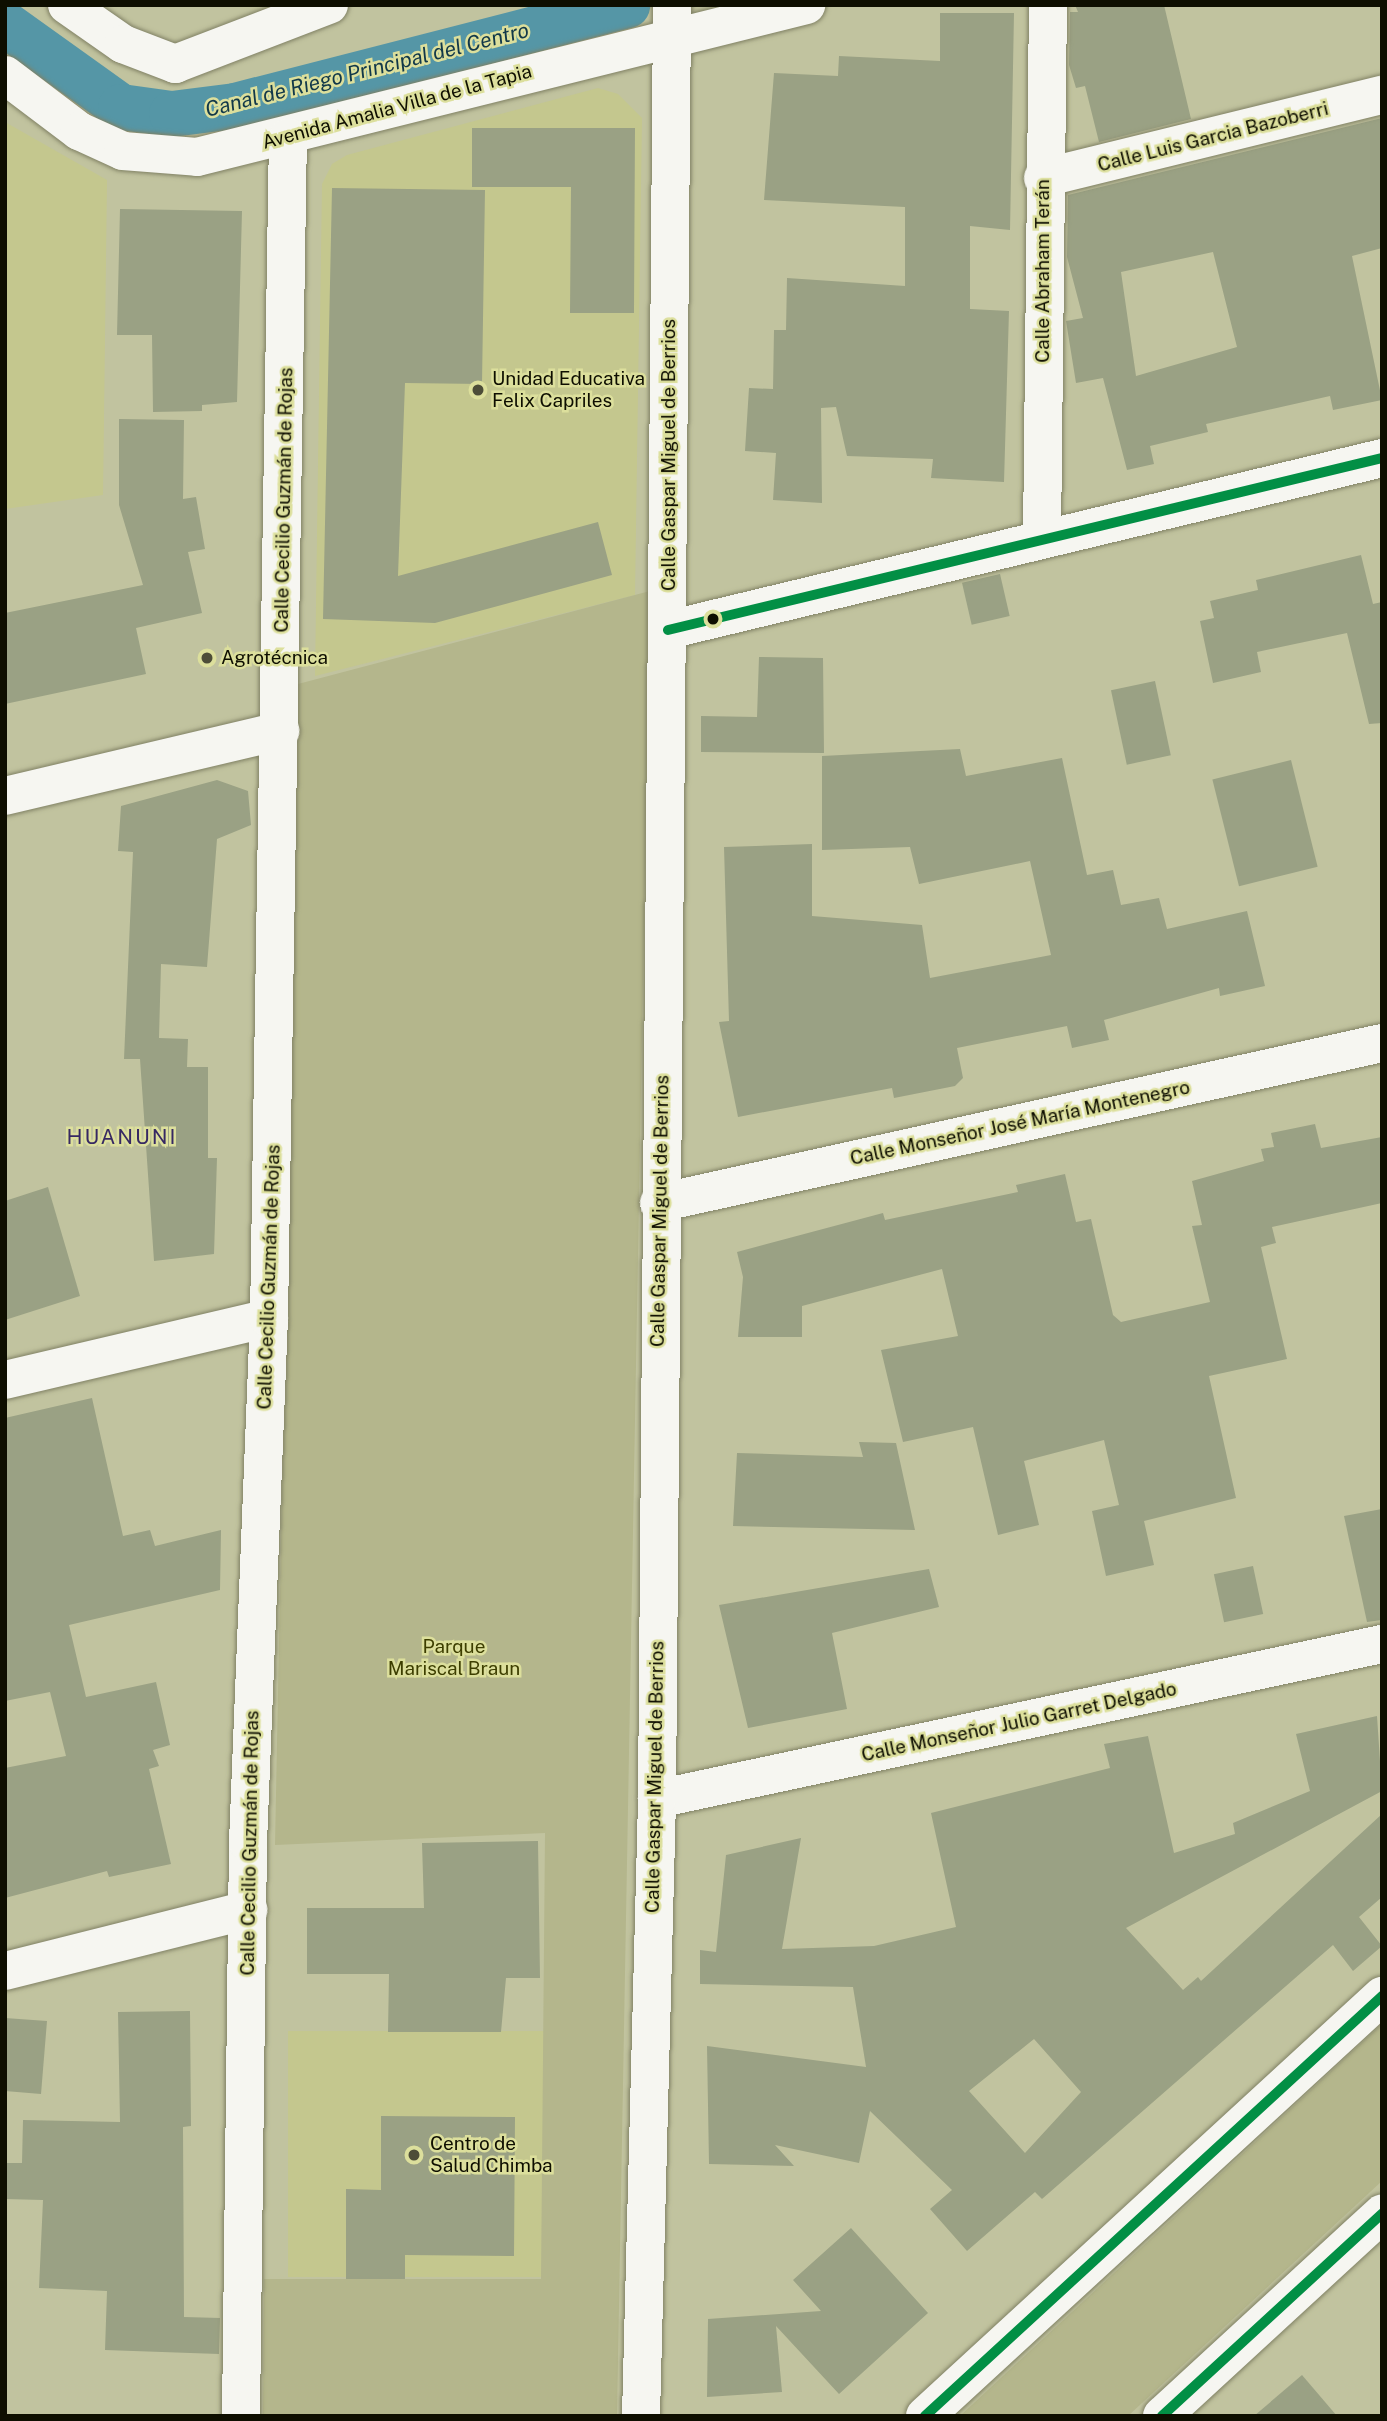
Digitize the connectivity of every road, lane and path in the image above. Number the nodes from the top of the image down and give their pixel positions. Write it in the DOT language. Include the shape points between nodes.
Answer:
graph roads {
  1 [pos="67,5"];
  2 [pos="329,5"];
  3 [pos="806,5"];
  4 [pos="1048,5"];
  5 [pos="285,15"];
  6 [pos="671,20"];
  7 [pos="5,75"];
  8 [pos="1382,95"];
  9 [pos="288,137"];
  10 [pos="1044,178"];
  11 [pos="1382,458"];
  12 [pos="1042,538"];
  13 [pos="668,630"];
  14 [pos="281,731"];
  15 [pos="5,796"];
  16 [pos="1382,1043"];
  17 [pos="659,1203"];
  18 [pos="269,1318"];
  19 [pos="5,1380"];
  20 [pos="1382,1644"];
  21 [pos="657,1799"];
  22 [pos="248,1910"];
  23 [pos="5,1972"];
  24 [pos="1382,1996"];
  25 [pos="1382,2214"];
  26 [pos="241,2416"];
  27 [pos="640,2416"];
  28 [pos="925,2416"];
  29 [pos="1162,2416"];
  1 -- 5 [label="street" via="122,44 175,64"];
  2 -- 5 [label="street"];
  3 -- 6 [label="street, Avenida Amalia Villa de la Tapia"];
  4 -- 10 [label="street, Calle Abraham Terán"];
  6 -- 9 [label="street, Avenida Amalia Villa de la Tapia"];
  6 -- 13 [label="street, Calle Gaspar Miguel de Berrios"];
  7 -- 9 [label="street, Avenida Amalia Villa de la Tapia" via="79,131 123,151 197,157"];
  8 -- 10 [label="street, Calle Luis Garcia Bazoberri"];
  9 -- 14 [label="street, Calle Cecilio Guzmán de Rojas"];
  10 -- 12 [label="street, Calle Abraham Terán"];
  11 -- 12 [label="street"];
  12 -- 13 [label="street"];
  13 -- 17 [label="street, Calle Gaspar Miguel de Berrios"];
  14 -- 15 [label="street"];
  14 -- 18 [label="street, Calle Cecilio Guzmán de Rojas"];
  16 -- 17 [label="street, Calle Monseñor José María Montenegro"];
  17 -- 21 [label="street, Calle Gaspar Miguel de Berrios"];
  18 -- 19 [label="street"];
  18 -- 22 [label="street, Calle Cecilio Guzmán de Rojas"];
  20 -- 21 [label="street, Calle Monseñor Julio Garret Delgado"];
  21 -- 27 [label="street, Calle Gaspar Miguel de Berrios"];
  22 -- 23 [label="street"];
  22 -- 26 [label="street, Calle Cecilio Guzmán de Rojas"];
  24 -- 28 [label="street"];
  25 -- 29 [label="street"];
}
